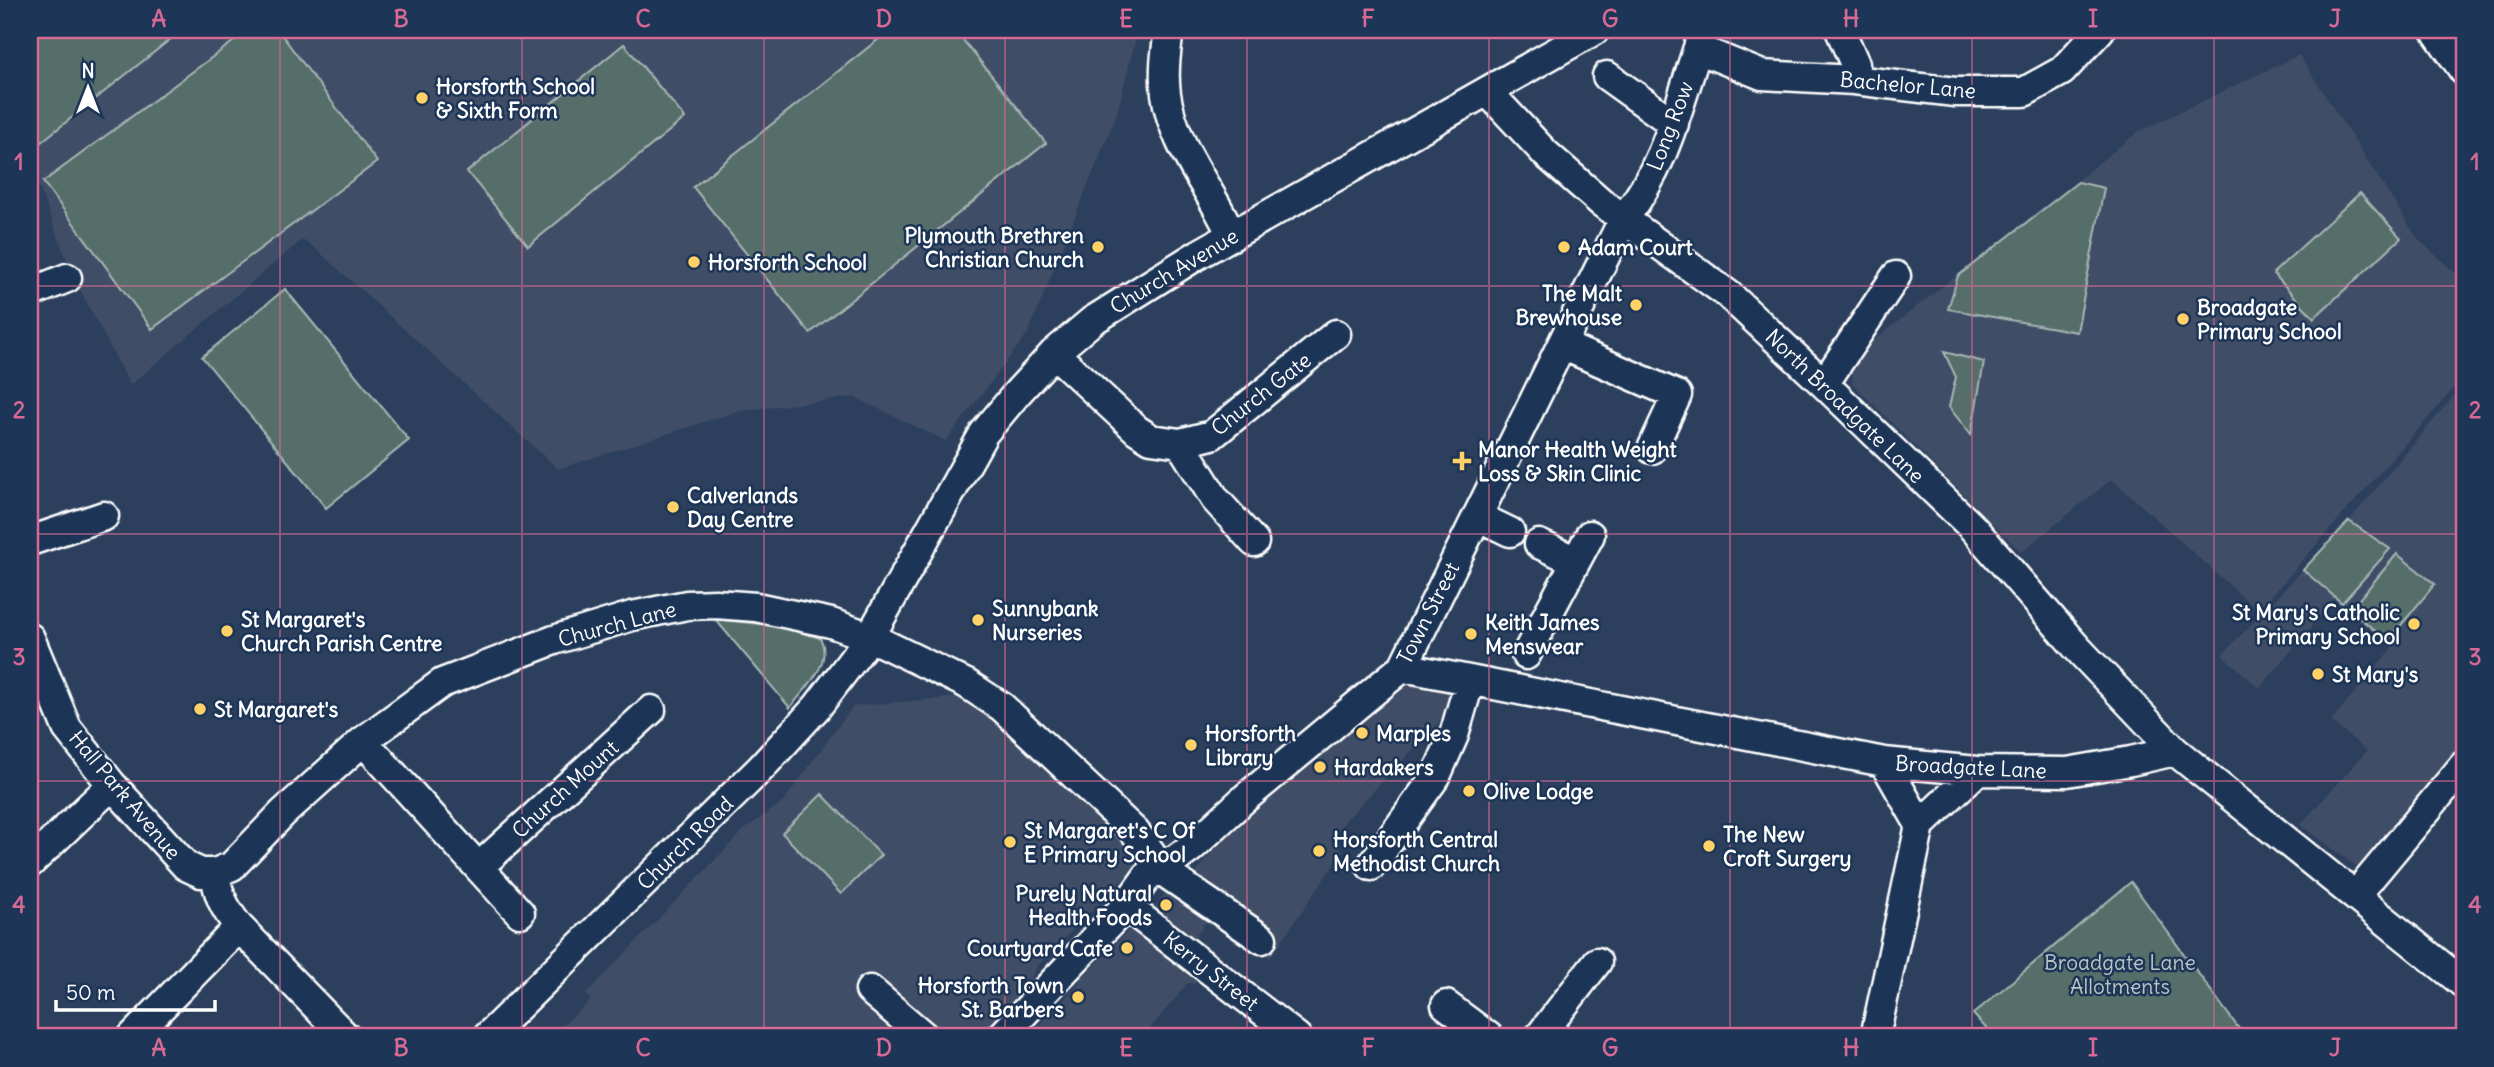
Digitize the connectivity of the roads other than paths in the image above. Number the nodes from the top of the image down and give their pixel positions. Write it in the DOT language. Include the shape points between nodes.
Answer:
graph roads {
  1 [pos="1169,30"];
  2 [pos="1595,30"];
  3 [pos="1840,30"];
  4 [pos="2101,30"];
  5 [pos="2435,30"];
  6 [pos="1701,39"];
  7 [pos="2464,71"];
  8 [pos="1607,76"];
  9 [pos="1854,80"];
  10 [pos="1487,91"];
  11 [pos="1674,124"];
  12 [pos="1624,218"];
  13 [pos="1232,236"];
  14 [pos="1896,276"];
  15 [pos="67,278"];
  16 [pos="30,293"];
  17 [pos="1336,334"];
  18 [pos="1562,345"];
  19 [pos="1054,354"];
  20 [pos="1824,384"];
  21 [pos="1180,443"];
  22 [pos="1653,449"];
  23 [pos="104,516"];
  24 [pos="1477,516"];
  25 [pos="1510,532"];
  26 [pos="1590,535"];
  27 [pos="30,541"];
  28 [pos="1254,542"];
  29 [pos="1539,544"];
  30 [pos="1576,561"];
  31 [pos="870,637"];
  32 [pos="30,638"];
  33 [pos="1526,655"];
  34 [pos="1403,667"];
  35 [pos="1470,680"];
  36 [pos="651,710"];
  37 [pos="363,741"];
  38 [pos="2175,751"];
  39 [pos="1884,762"];
  40 [pos="2464,765"];
  41 [pos="1977,771"];
  42 [pos="112,785"];
  43 [pos="1920,825"];
  44 [pos="30,863"];
  45 [pos="1154,866"];
  46 [pos="1371,866"];
  47 [pos="479,867"];
  48 [pos="224,870"];
  49 [pos="2356,895"];
  50 [pos="1126,906"];
  51 [pos="520,913"];
  52 [pos="239,927"];
  53 [pos="1262,939"];
  54 [pos="1597,962"];
  55 [pos="2464,984"];
  56 [pos="870,990"];
  57 [pos="1446,1005"];
  58 [pos="132,1037"];
  59 [pos="345,1037"];
  60 [pos="487,1037"];
  61 [pos="925,1037"];
  62 [pos="1001,1037"];
  63 [pos="1297,1037"];
  64 [pos="1489,1037"];
  65 [pos="1539,1037"];
  66 [pos="1875,1037"];
  1 -- 13 [label="street" via="1166,94 1175,127"];
  2 -- 10 [label="street, Church Avenue"];
  3 -- 9 [label="street" via="1855,64"];
  4 -- 9 [label="street, Bachelor Lane" via="2062,72 2024,92 1955,92"];
  5 -- 7 [label="street"];
  6 -- 9 [label="street, Bachelor Lane" via="1762,75"];
  6 -- 11 [label="street, Long Row"];
  8 -- 11 [label="street"];
  10 -- 12 [label="street, North Broadgate Lane" via="1546,154"];
  10 -- 13 [label="street, Church Avenue"];
  11 -- 12 [label="street, Long Row" via="1654,173"];
  12 -- 18 [label="street, Town Street"];
  12 -- 20 [label="street, North Broadgate Lane" via="1730,295"];
  13 -- 19 [label="street, Church Avenue" via="1092,321"];
  14 -- 20 [label="street"];
  15 -- 16 [label="street"];
  17 -- 21 [label="street, Church Gate" via="1212,435"];
  18 -- 22 [label="street" via="1677,395"];
  18 -- 24 [label="street, Town Street"];
  19 -- 21 [label="street, Church Gate" via="1137,430 1151,439"];
  19 -- 31 [label="street, Church Avenue" via="984,433"];
  20 -- 38 [label="street, North Broadgate Lane" via="1973,528"];
  21 -- 28 [label="street" via="1215,499"];
  23 -- 27 [label="street"];
  24 -- 25 [label="street"];
  24 -- 34 [label="street, Town Street"];
  26 -- 30 [label="street"];
  29 -- 30 [label="street"];
  30 -- 33 [label="street"];
  31 -- 37 [label="street, Church Lane" via="831,623 757,607 687,605 632,616 442,682"];
  31 -- 45 [label="street, Church Lane" via="967,684 1002,707 1135,832 1151,853"];
  31 -- 60 [label="street, Church Road" via="817,707 761,768"];
  32 -- 42 [label="street, Hall Park Avenue" via="67,728"];
  34 -- 35 [label="street, Broadgate Lane"];
  34 -- 45 [label="street, Town Street" via="1192,847 1176,859"];
  35 -- 39 [label="street, Broadgate Lane"];
  35 -- 46 [label="street" via="1436,776"];
  36 -- 47 [label="street, Church Mount"];
  37 -- 47 [label="street"];
  37 -- 48 [label="street, Church Lane"];
  38 -- 41 [label="street, Broadgate Lane" via="2067,772"];
  38 -- 49 [label="street"];
  39 -- 41 [label="street, Broadgate Lane"];
  39 -- 43 [label="street"];
  40 -- 49 [label="street"];
  41 -- 43 [label="street"];
  42 -- 44 [label="street"];
  42 -- 48 [label="street, Hall Park Avenue" via="186,866 201,873"];
  43 -- 66 [label="street"];
  45 -- 50 [label="street"];
  45 -- 53 [label="street"];
  47 -- 51 [label="street"];
  48 -- 52 [label="street" via="217,892"];
  49 -- 55 [label="street"];
  50 -- 62 [label="street"];
  50 -- 63 [label="street, Kerry Street"];
  52 -- 58 [label="street"];
  52 -- 59 [label="street"];
  54 -- 65 [label="street"];
  56 -- 61 [label="street"];
  57 -- 64 [label="street"];
}
